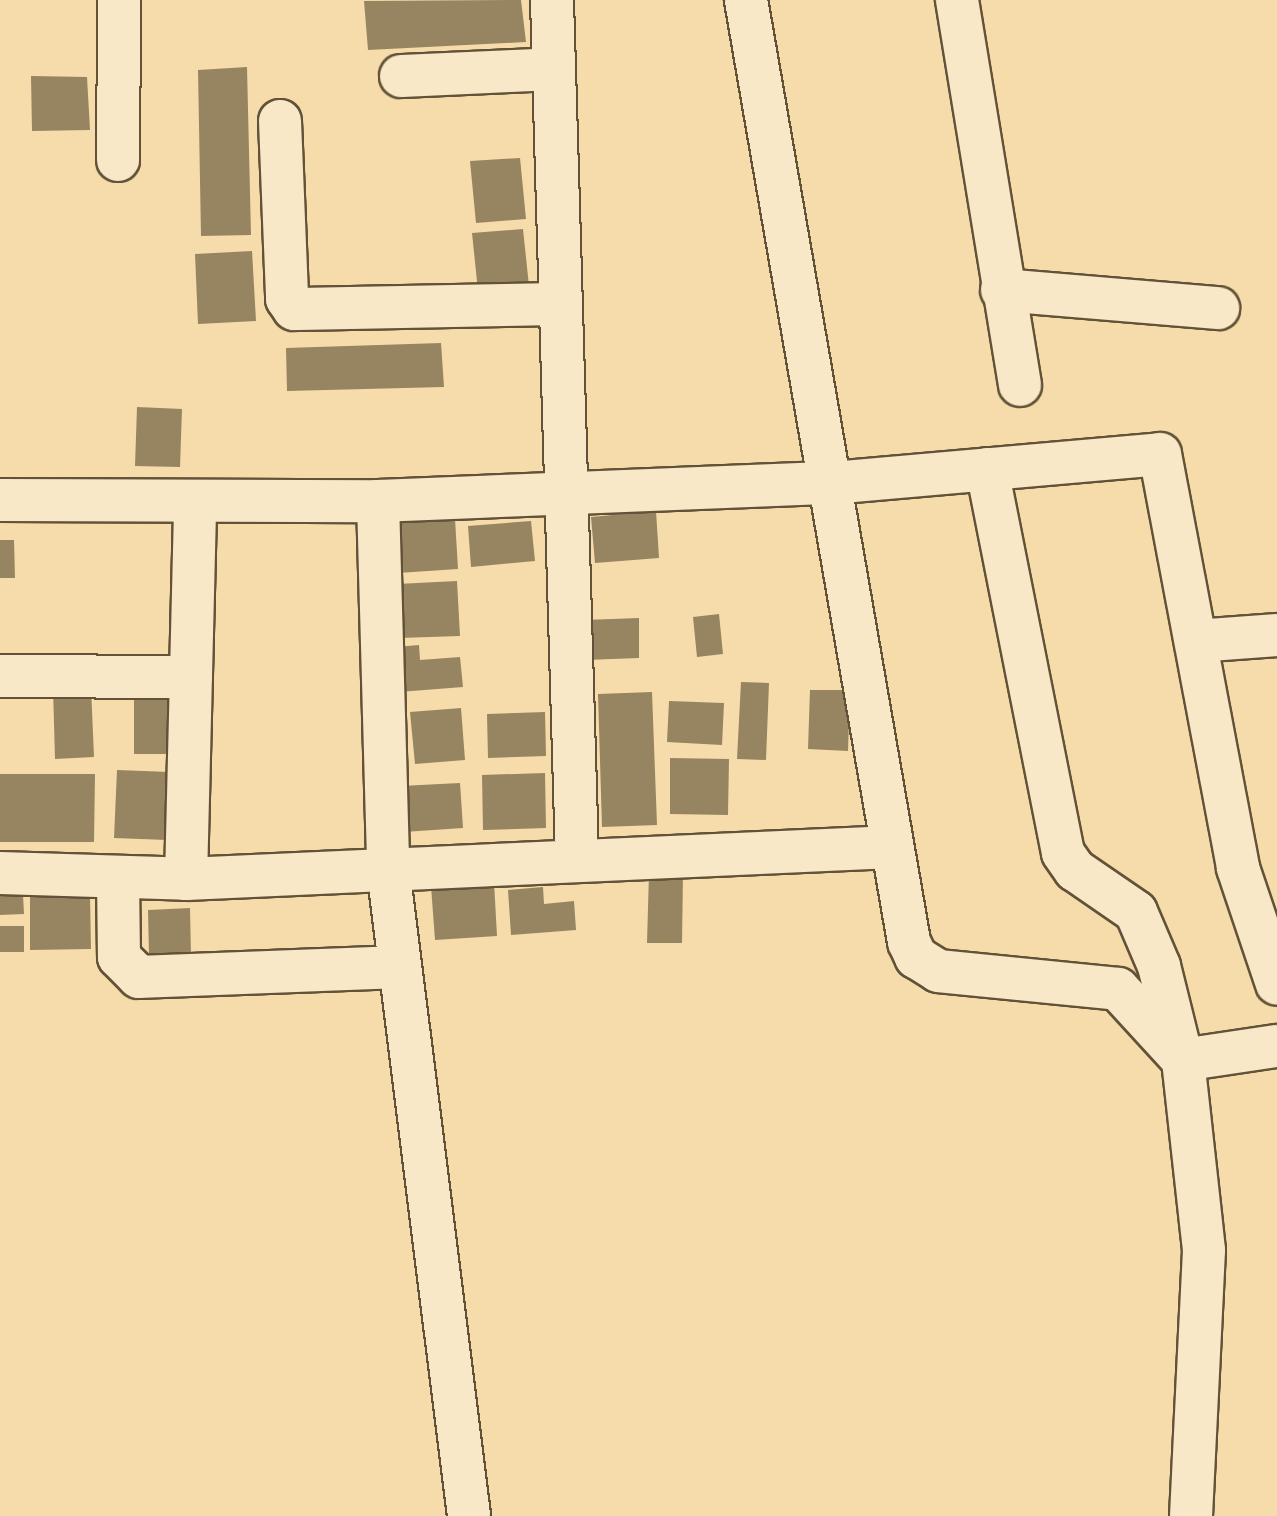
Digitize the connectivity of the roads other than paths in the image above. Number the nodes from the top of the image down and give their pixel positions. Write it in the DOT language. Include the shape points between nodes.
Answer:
graph roads {
  1 [pos="119,0"];
  2 [pos="552,0"];
  3 [pos="746,0"];
  4 [pos="957,0"];
  5 [pos="554,69"];
  6 [pos="401,76"];
  7 [pos="280,121"];
  8 [pos="118,160"];
  9 [pos="1002,290"];
  10 [pos="561,304"];
  11 [pos="1218,308"];
  12 [pos="1020,385"];
  13 [pos="987,469"];
  14 [pos="831,483"];
  15 [pos="567,490"];
  16 [pos="0,500"];
  17 [pos="378,501"];
  18 [pos="195,502"];
  19 [pos="1277,635"];
  20 [pos="1196,641"];
  21 [pos="0,676"];
  22 [pos="191,677"];
  23 [pos="892,847"];
  24 [pos="577,857"];
  25 [pos="388,869"];
  26 [pos="0,873"];
  27 [pos="118,877"];
  28 [pos="186,879"];
  29 [pos="399,967"];
  30 [pos="1277,984"];
  31 [pos="1277,1046"];
  32 [pos="1183,1060"];
  33 [pos="469,1516"];
  34 [pos="1191,1516"];
  1 -- 8 [label="street"];
  2 -- 5 [label="street"];
  3 -- 14 [label="street"];
  4 -- 9 [label="street"];
  5 -- 6 [label="street"];
  5 -- 10 [label="street"];
  7 -- 10 [label="street" via="287,299 294,309"];
  9 -- 11 [label="street"];
  9 -- 12 [label="street"];
  10 -- 15 [label="street"];
  13 -- 14 [label="street"];
  13 -- 20 [label="street" via="1160,454"];
  13 -- 32 [label="street" via="1063,853 1075,870 1136,912 1159,966"];
  14 -- 15 [label="street"];
  14 -- 23 [label="street"];
  15 -- 17 [label="street"];
  15 -- 24 [label="street"];
  16 -- 18 [label="street"];
  17 -- 18 [label="street"];
  17 -- 25 [label="street"];
  18 -- 22 [label="street"];
  19 -- 20 [label="street"];
  20 -- 30 [label="street" via="1238,868"];
  21 -- 22 [label="street"];
  22 -- 28 [label="street"];
  23 -- 24 [label="street"];
  23 -- 32 [label="street" via="909,942 925,966 1101,982 1138,1006"];
  24 -- 25 [label="street"];
  25 -- 28 [label="street"];
  25 -- 29 [label="street"];
  26 -- 27 [label="street"];
  27 -- 28 [label="street"];
  27 -- 29 [label="street" via="119,957 126,970 139,977"];
  29 -- 33 [label="street"];
  31 -- 32 [label="street"];
  32 -- 34 [label="street" via="1204,1250"];
}
